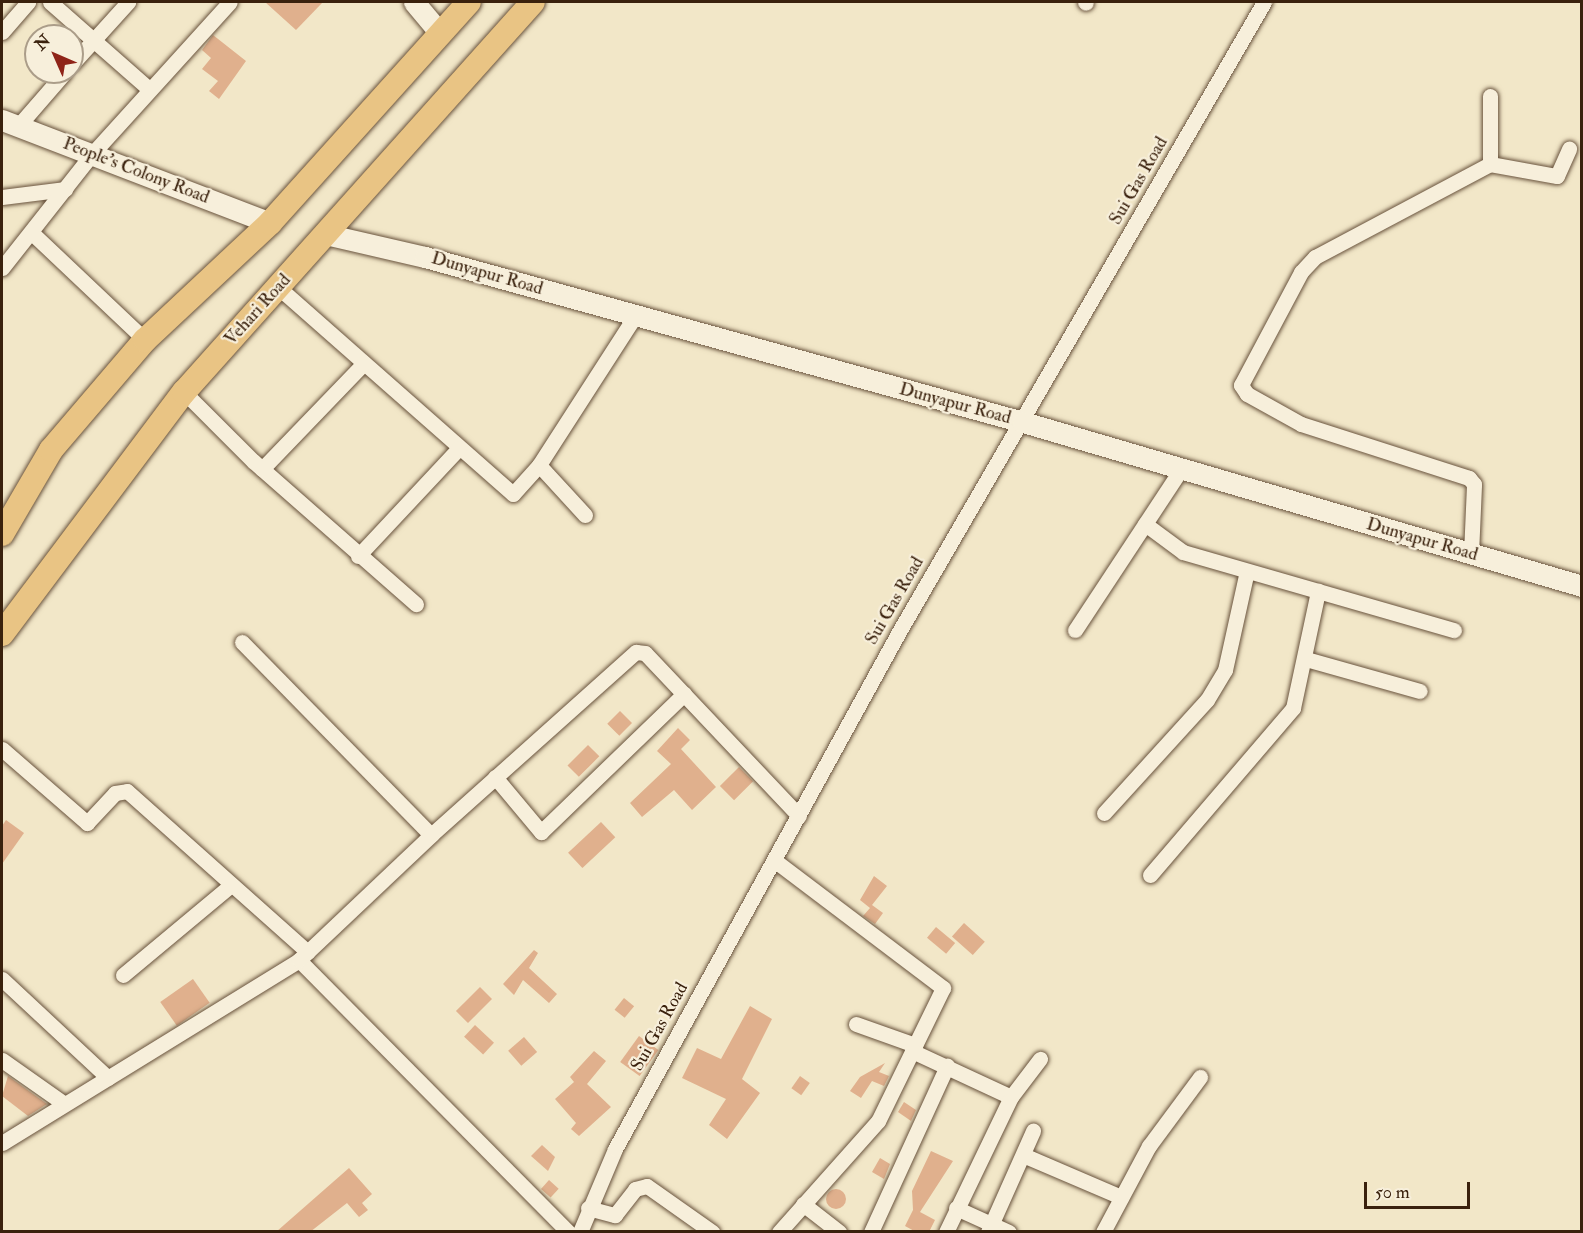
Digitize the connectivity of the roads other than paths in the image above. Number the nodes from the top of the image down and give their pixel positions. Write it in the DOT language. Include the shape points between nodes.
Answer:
graph roads {
  1 [pos="28,2"];
  2 [pos="50,2"];
  3 [pos="128,2"];
  4 [pos="230,2"];
  5 [pos="414,2"];
  6 [pos="469,2"];
  7 [pos="533,2"];
  8 [pos="1264,2"];
  9 [pos="2,32"];
  10 [pos="440,33"];
  11 [pos="93,40"];
  12 [pos="84,50"];
  13 [pos="51,84"];
  14 [pos="149,89"];
  15 [pos="1490,96"];
  16 [pos="7,123"];
  17 [pos="1569,149"];
  18 [pos="92,154"];
  19 [pos="1490,164"];
  20 [pos="65,189"];
  21 [pos="2,197"];
  22 [pos="270,223"];
  23 [pos="32,233"];
  24 [pos="326,234"];
  25 [pos="2,268"];
  26 [pos="278,287"];
  27 [pos="635,316"];
  28 [pos="145,340"];
  29 [pos="364,363"];
  30 [pos="184,392"];
  31 [pos="1023,422"];
  32 [pos="459,448"];
  33 [pos="538,465"];
  34 [pos="262,469"];
  35 [pos="1181,469"];
  36 [pos="585,515"];
  37 [pos="1145,524"];
  38 [pos="2,534"];
  39 [pos="1471,554"];
  40 [pos="358,556"];
  41 [pos="1247,571"];
  42 [pos="1581,586"];
  43 [pos="1318,591"];
  44 [pos="416,604"];
  45 [pos="1075,630"];
  46 [pos="1454,630"];
  47 [pos="2,633"];
  48 [pos="242,642"];
  49 [pos="1306,659"];
  50 [pos="1420,691"];
  51 [pos="684,694"];
  52 [pos="2,748"];
  53 [pos="495,777"];
  54 [pos="1104,813"];
  55 [pos="799,816"];
  56 [pos="431,835"];
  57 [pos="774,860"];
  58 [pos="1150,875"];
  59 [pos="231,885"];
  60 [pos="303,956"];
  61 [pos="123,975"];
  62 [pos="2,979"];
  63 [pos="856,1024"];
  64 [pos="914,1048"];
  65 [pos="1040,1059"];
  66 [pos="2,1060"];
  67 [pos="947,1066"];
  68 [pos="1200,1077"];
  69 [pos="108,1078"];
  70 [pos="1011,1097"];
  71 [pos="63,1103"];
  72 [pos="1033,1131"];
  73 [pos="2,1143"];
  74 [pos="1023,1155"];
  75 [pos="1121,1197"];
  76 [pos="803,1204"];
  77 [pos="588,1208"];
  78 [pos="956,1208"];
  79 [pos="990,1228"];
  80 [pos="568,1232"];
  81 [pos="580,1232"];
  82 [pos="712,1232"];
  83 [pos="779,1232"];
  84 [pos="839,1232"];
  85 [pos="871,1232"];
  86 [pos="946,1232"];
  87 [pos="1010,1232"];
  88 [pos="1103,1232"];
  1 -- 9 [label="street"];
  2 -- 11 [label="street"];
  3 -- 11 [label="street"];
  4 -- 14 [label="street"];
  5 -- 10 [label="street"];
  6 -- 10 [label="main road"];
  7 -- 24 [label="main road, Vehari Road"];
  8 -- 31 [label="street, Sui Gas Road"];
  10 -- 22 [label="main road"];
  11 -- 12 [label="street"];
  11 -- 14 [label="street"];
  13 -- 16 [label="street"];
  14 -- 18 [label="street"];
  15 -- 19 [label="street"];
  16 -- 18 [label="street, People's Colony Road"];
  17 -- 19 [label="street" via="1561,172 1553,177"];
  18 -- 20 [label="street"];
  18 -- 22 [label="street, People's Colony Road"];
  19 -- 39 [label="street" via="1315,257 1301,272 1241,385 1247,394 1300,424 1469,478 1474,489"];
  20 -- 21 [label="street"];
  20 -- 23 [label="street"];
  22 -- 28 [label="main road"];
  23 -- 25 [label="street"];
  23 -- 28 [label="street"];
  24 -- 26 [label="main road, Vehari Road"];
  24 -- 27 [label="street, Dunyapur Road" via="425,257"];
  26 -- 29 [label="street"];
  26 -- 30 [label="main road, Vehari Road"];
  27 -- 31 [label="street, Dunyapur Road"];
  27 -- 33 [label="street"];
  28 -- 38 [label="main road" via="51,450"];
  29 -- 32 [label="street"];
  29 -- 34 [label="street"];
  30 -- 34 [label="street"];
  30 -- 47 [label="main road, Vehari Road"];
  31 -- 35 [label="street, Dunyapur Road"];
  31 -- 55 [label="street, Sui Gas Road" via="900,630"];
  32 -- 33 [label="street" via="513,494"];
  32 -- 40 [label="street"];
  33 -- 36 [label="street"];
  34 -- 40 [label="street"];
  35 -- 37 [label="street"];
  35 -- 39 [label="street, Dunyapur Road"];
  37 -- 41 [label="street" via="1183,552"];
  37 -- 45 [label="street"];
  39 -- 42 [label="street, Dunyapur Road"];
  40 -- 44 [label="street"];
  41 -- 43 [label="street"];
  41 -- 54 [label="street" via="1219,680 1207,700"];
  43 -- 46 [label="street"];
  43 -- 49 [label="street"];
  48 -- 56 [label="street"];
  49 -- 50 [label="street"];
  49 -- 58 [label="street" via="1293,708"];
  51 -- 53 [label="street" via="645,653 636,652"];
  51 -- 53 [label="street" via="541,832"];
  51 -- 55 [label="street"];
  52 -- 59 [label="street" via="87,823 115,793 127,791"];
  53 -- 56 [label="street"];
  55 -- 57 [label="street, Sui Gas Road"];
  56 -- 60 [label="street"];
  57 -- 64 [label="street" via="943,988"];
  57 -- 77 [label="street, Sui Gas Road" via="615,1149"];
  59 -- 60 [label="street"];
  59 -- 61 [label="street"];
  60 -- 69 [label="street"];
  60 -- 80 [label="street"];
  62 -- 69 [label="street"];
  63 -- 64 [label="street"];
  64 -- 67 [label="street"];
  64 -- 76 [label="street" via="878,1121"];
  65 -- 70 [label="street"];
  66 -- 71 [label="street"];
  67 -- 70 [label="street"];
  67 -- 85 [label="street"];
  68 -- 75 [label="street" via="1149,1146"];
  69 -- 71 [label="street"];
  70 -- 78 [label="street"];
  71 -- 73 [label="street"];
  72 -- 74 [label="street"];
  74 -- 75 [label="street"];
  74 -- 79 [label="street"];
  75 -- 88 [label="street"];
  76 -- 83 [label="street"];
  76 -- 84 [label="street"];
  77 -- 81 [label="street, Sui Gas Road"];
  77 -- 82 [label="street" via="615,1215 635,1189 647,1186"];
  78 -- 79 [label="street"];
  78 -- 86 [label="street"];
  79 -- 87 [label="street"];
}
